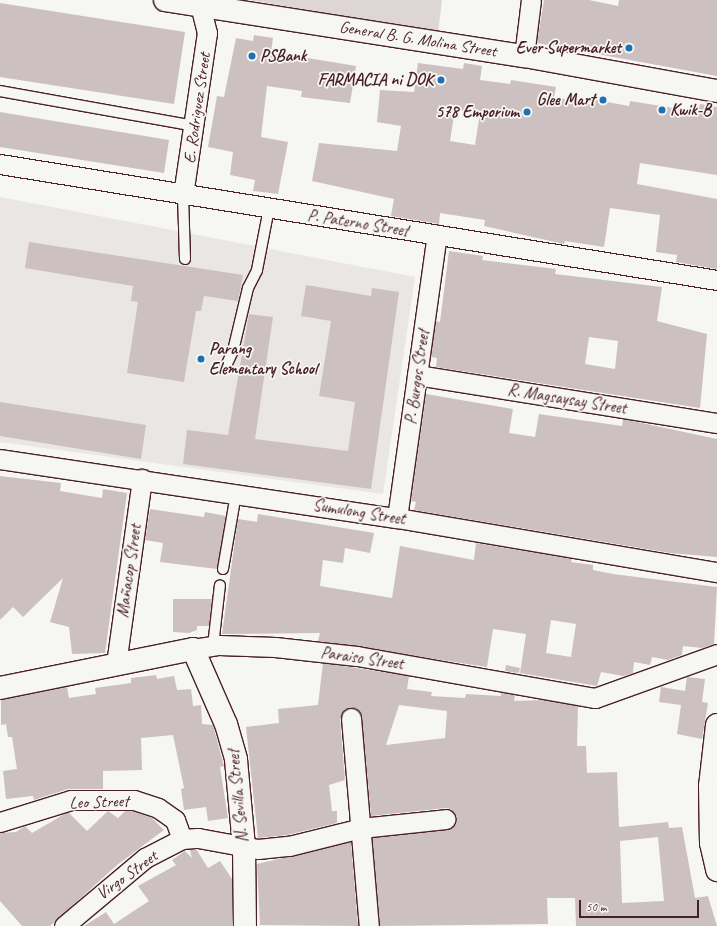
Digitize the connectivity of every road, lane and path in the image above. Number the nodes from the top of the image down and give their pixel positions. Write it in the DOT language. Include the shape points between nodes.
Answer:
graph roads {
  1 [pos="166,0"];
  2 [pos="531,0"];
  3 [pos="198,3"];
  4 [pos="524,56"];
  5 [pos="0,90"];
  6 [pos="717,91"];
  7 [pos="194,126"];
  8 [pos="0,164"];
  9 [pos="183,194"];
  10 [pos="269,208"];
  11 [pos="437,235"];
  12 [pos="185,259"];
  13 [pos="717,280"];
  14 [pos="225,368"];
  15 [pos="417,375"];
  16 [pos="717,423"];
  17 [pos="0,459"];
  18 [pos="142,479"];
  19 [pos="236,494"];
  20 [pos="397,518"];
  21 [pos="223,569"];
  22 [pos="717,572"];
  23 [pos="220,585"];
  24 [pos="203,648"];
  25 [pos="717,654"];
  26 [pos="116,664"];
  27 [pos="0,688"];
  28 [pos="351,718"];
  29 [pos="717,725"];
  30 [pos="446,819"];
  31 [pos="0,822"];
  32 [pos="713,824"];
  33 [pos="361,828"];
  34 [pos="182,839"];
  35 [pos="244,847"];
  36 [pos="717,870"];
  37 [pos="64,926"];
  38 [pos="244,926"];
  39 [pos="369,926"];
  1 -- 3 [label="street, General B. G. Molina Street"];
  2 -- 4 [label="street"];
  3 -- 4 [label="street, General B. G. Molina Street"];
  3 -- 7 [label="street, E. Rodriguez Street" via="205,17 208,33"];
  4 -- 6 [label="street, General B. G. Molina Street"];
  5 -- 7 [label="lane"];
  7 -- 9 [label="street, E. Rodriguez Street"];
  8 -- 9 [label="street, P. Paterno Street"];
  9 -- 10 [label="street, P. Paterno Street"];
  9 -- 12 [label="lane, E. Rodriguez Street" via="186,217"];
  10 -- 11 [label="street, P. Paterno Street"];
  10 -- 14 [label="lane" via="257,270 248,288 233,351"];
  11 -- 13 [label="street, P. Paterno Street"];
  11 -- 15 [label="street, P. Burgos Street"];
  15 -- 16 [label="street, R. Magsaysay Street"];
  15 -- 20 [label="street, P. Burgos Street"];
  17 -- 18 [label="street, Sumulong Street"];
  18 -- 19 [label="street, Sumulong Street"];
  18 -- 26 [label="street, Mañacop Street"];
  19 -- 20 [label="street, Sumulong Street"];
  19 -- 21 [label="lane"];
  20 -- 22 [label="street, Sumulong Street"];
  23 -- 24 [label="lane"];
  24 -- 25 [label="street, Paraiso Street" via="275,647 357,656 595,698"];
  24 -- 26 [label="street, Paraiso Street"];
  24 -- 35 [label="street, N. Sevilla Street" via="232,741"];
  26 -- 27 [label="street, Paraiso Street"];
  28 -- 33 [label="street"];
  29 -- 32 [label="street" via="710,786"];
  30 -- 33 [label="street, Virgo Street"];
  31 -- 34 [label="street, Leo Street" via="71,800 134,800 158,808 175,820"];
  32 -- 36 [label="street"];
  33 -- 35 [label="street, Virgo Street" via="289,846"];
  33 -- 39 [label="street"];
  34 -- 35 [label="street, Virgo Street" via="198,838"];
  34 -- 37 [label="street, Virgo Street" via="145,858"];
  35 -- 38 [label="street, N. Sevilla Street"];
}
